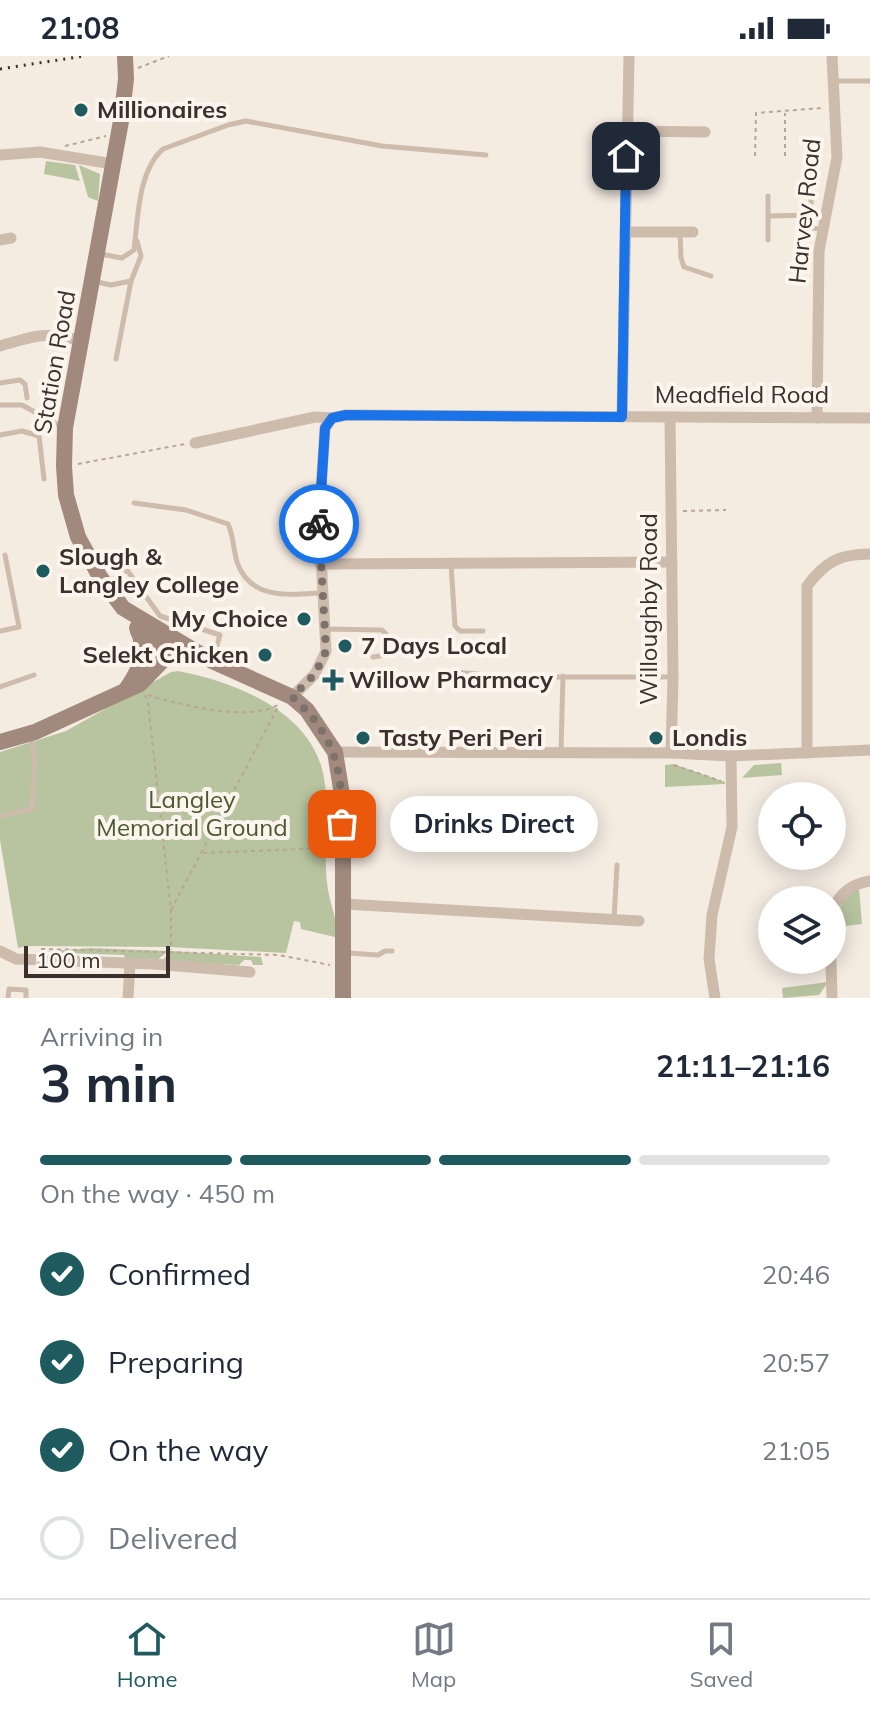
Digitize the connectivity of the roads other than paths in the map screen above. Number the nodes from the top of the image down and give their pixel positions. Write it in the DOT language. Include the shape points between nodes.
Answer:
graph roads {
  1 [pos="629,56"];
  2 [pos="832,56"];
  3 [pos="131,62"];
  4 [pos="835,81"];
  5 [pos="870,81"];
  6 [pos="626,131"];
  7 [pos="705,132"];
  8 [pos="0,155"];
  9 [pos="486,155"];
  10 [pos="113,164"];
  11 [pos="811,179"];
  12 [pos="768,196"];
  13 [pos="811,215"];
  14 [pos="768,216"];
  15 [pos="822,229"];
  16 [pos="625,232"];
  17 [pos="686,232"];
  18 [pos="136,236"];
  19 [pos="768,240"];
  20 [pos="97,253"];
  21 [pos="711,276"];
  22 [pos="131,281"];
  23 [pos="93,282"];
  24 [pos="81,341"];
  25 [pos="1,343"];
  26 [pos="116,359"];
  27 [pos="0,383"];
  28 [pos="27,398"];
  29 [pos="0,405"];
  30 [pos="622,417"];
  31 [pos="670,417"];
  32 [pos="332,418"];
  33 [pos="817,418"];
  34 [pos="870,418"];
  35 [pos="65,428"];
  36 [pos="0,435"];
  37 [pos="195,443"];
  38 [pos="44,479"];
  39 [pos="134,503"];
  40 [pos="870,554"];
  41 [pos="5,555"];
  42 [pos="672,562"];
  43 [pos="451,563"];
  44 [pos="320,564"];
  45 [pos="106,585"];
  46 [pos="321,593"];
  47 [pos="123,608"];
  48 [pos="324,629"];
  49 [pos="0,631"];
  50 [pos="138,631"];
  51 [pos="483,631"];
  52 [pos="168,644"];
  53 [pos="373,657"];
  54 [pos="212,661"];
  55 [pos="446,671"];
  56 [pos="34,675"];
  57 [pos="563,676"];
  58 [pos="673,677"];
  59 [pos="270,685"];
  60 [pos="0,687"];
  61 [pos="126,689"];
  62 [pos="292,697"];
  63 [pos="29,734"];
  64 [pos="0,742"];
  65 [pos="870,750"];
  66 [pos="335,752"];
  67 [pos="807,753"];
  68 [pos="561,754"];
  69 [pos="731,756"];
  70 [pos="671,759"];
  71 [pos="0,816"];
  72 [pos="617,865"];
  73 [pos="870,881"];
  74 [pos="846,890"];
  75 [pos="344,904"];
  76 [pos="614,921"];
  77 [pos="639,921"];
  78 [pos="0,951"];
  79 [pos="392,951"];
  80 [pos="343,960"];
  81 [pos="130,963"];
  82 [pos="246,969"];
  83 [pos="831,974"];
  84 [pos="8,998"];
  85 [pos="26,998"];
  86 [pos="128,998"];
  87 [pos="343,998"];
  88 [pos="715,998"];
  89 [pos="832,998"];
  1 -- 6 [label="street"];
  2 -- 4 [label="street, Harvey Road"];
  3 -- 10 [label="main road, Station Road"];
  4 -- 5 [label="lane"];
  4 -- 15 [label="street, Harvey Road" via="837,157"];
  6 -- 7 [label="street"];
  6 -- 16 [label="street"];
  8 -- 10 [label="street" via="40,152"];
  9 -- 18 [label="lane" via="383,146 246,121 228,125 156,155 147,171"];
  10 -- 20 [label="main road, Station Road"];
  11 -- 13 [label="lane"];
  12 -- 14 [label="lane"];
  13 -- 14 [label="lane"];
  13 -- 15 [label="lane" via="812,228"];
  14 -- 19 [label="lane"];
  15 -- 33 [label="street, Harvey Road"];
  16 -- 17 [label="street"];
  16 -- 30 [label="street"];
  17 -- 21 [label="lane" via="684,267"];
  18 -- 20 [label="lane" via="134,250 122,258"];
  18 -- 22 [label="lane" via="141,256"];
  20 -- 23 [label="main road, Station Road"];
  22 -- 23 [label="lane"];
  22 -- 26 [label="lane"];
  23 -- 24 [label="main road, Station Road"];
  24 -- 25 [label="street" via="54,334"];
  24 -- 35 [label="main road, Station Road"];
  27 -- 28 [label="lane" via="20,380"];
  29 -- 35 [label="lane" via="22,405"];
  30 -- 31 [label="street, Meadfield Road"];
  30 -- 32 [label="street, Meadfield Road"];
  31 -- 33 [label="street, Meadfield Road"];
  31 -- 42 [label="street, Willoughby Road"];
  32 -- 37 [label="street, Meadfield Road" via="315,417"];
  32 -- 44 [label="street" via="325,428"];
  33 -- 34 [label="street, Meadfield Road"];
  35 -- 45 [label="main road, Station Road" via="66,495 78,537"];
  36 -- 38 [label="lane" via="27,431 39,436"];
  39 -- 46 [label="lane" via="186,510 228,524 238,565 257,589 286,595"];
  40 -- 67 [label="street" via="839,558 822,567 807,586"];
  41 -- 49 [label="lane" via="19,627"];
  42 -- 43 [label="street"];
  42 -- 58 [label="street, Willoughby Road"];
  43 -- 44 [label="street"];
  43 -- 51 [label="lane" via="455,626 460,631"];
  44 -- 46 [label="street"];
  45 -- 47 [label="main road, Station Road"];
  45 -- 54 [label="lane" via="127,570 164,618 220,635"];
  46 -- 48 [label="street"];
  47 -- 50 [label="main road"];
  47 -- 52 [label="main road, Station Road"];
  48 -- 53 [label="lane" via="382,630 386,655"];
  48 -- 62 [label="street" via="326,651 315,674"];
  50 -- 52 [label="main road"];
  50 -- 61 [label="main road" via="143,655"];
  52 -- 54 [label="main road"];
  52 -- 59 [label="main road" via="221,673"];
  52 -- 61 [label="main road"];
  54 -- 59 [label="main road"];
  55 -- 57 [label="lane"];
  56 -- 60 [label="lane"];
  57 -- 58 [label="lane"];
  57 -- 68 [label="lane"];
  58 -- 70 [label="street, Willoughby Road"];
  59 -- 62 [label="main road"];
  61 -- 63 [label="main road"];
  62 -- 66 [label="main road"];
  63 -- 64 [label="main road"];
  63 -- 71 [label="lane" via="35,760 32,809"];
  65 -- 67 [label="street"];
  66 -- 68 [label="street"];
  66 -- 75 [label="main road" via="343,801"];
  67 -- 69 [label="street"];
  68 -- 70 [label="street"];
  69 -- 70 [label="street"];
  69 -- 88 [label="street" via="732,827 712,915 709,959"];
  72 -- 76 [label="lane"];
  73 -- 74 [label="street"];
  75 -- 76 [label="street"];
  75 -- 80 [label="main road"];
  76 -- 77 [label="street"];
  78 -- 81 [label="street" via="16,959"];
  79 -- 80 [label="lane"];
  80 -- 87 [label="main road"];
  81 -- 82 [label="street"];
  81 -- 86 [label="street"];
  83 -- 89 [label="street"];
  84 -- 85 [label="lane" via="9,989 26,990"];
}
